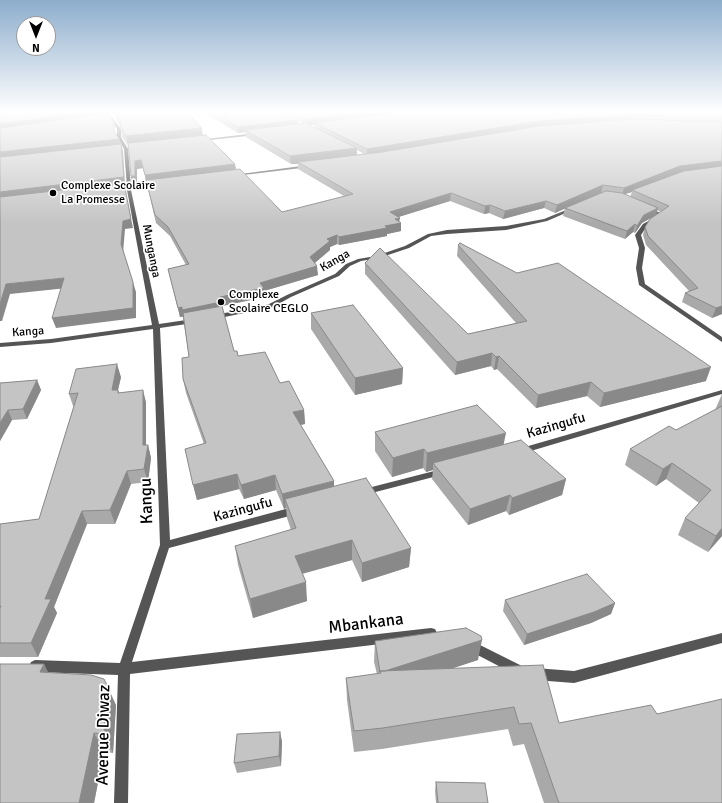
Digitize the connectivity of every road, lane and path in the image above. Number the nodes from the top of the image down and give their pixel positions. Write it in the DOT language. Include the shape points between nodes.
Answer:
graph roads {
  1 [pos="122,149"];
  2 [pos="126,149"];
  3 [pos="118,150"];
  4 [pos="312,166"];
  5 [pos="233,176"];
  6 [pos="164,184"];
  7 [pos="129,188"];
  8 [pos="114,190"];
  9 [pos="577,207"];
  10 [pos="642,207"];
  11 [pos="206,319"];
  12 [pos="198,320"];
  13 [pos="156,327"];
  14 [pos="722,340"];
  15 [pos="0,345"];
  16 [pos="722,392"];
  17 [pos="513,453"];
  18 [pos="453,469"];
  19 [pos="354,495"];
  20 [pos="309,507"];
  21 [pos="165,545"];
  22 [pos="441,634"];
  23 [pos="722,638"];
  24 [pos="461,640"];
  25 [pos="23,665"];
  26 [pos="124,668"];
  27 [pos="121,803"];
  1 -- 3 [label="street"];
  2 -- 7 [label="street, Munganga"];
  4 -- 5 [label="street"];
  6 -- 7 [label="street"];
  7 -- 8 [label="street"];
  7 -- 13 [label="street, Munganga"];
  9 -- 11 [label="street, Kanga" via="544,220 506,228 430,235 407,247 348,265 337,275 271,306"];
  10 -- 14 [label="street" via="663,215 645,225 638,235 642,248 639,268 642,285"];
  12 -- 13 [label="street, Kanga"];
  13 -- 15 [label="street, Kanga"];
  13 -- 21 [label="street, Kangu"];
  16 -- 17 [label="street, Kazingufu"];
  18 -- 19 [label="street"];
  20 -- 21 [label="street, Kazingufu"];
  21 -- 26 [label="street, Kangu"];
  22 -- 26 [label="street, Mbankana"];
  23 -- 24 [label="street" via="574,677 524,673"];
  25 -- 26 [label="street, Mbankana"];
  26 -- 27 [label="street, Avenue Diwaz"];
}
